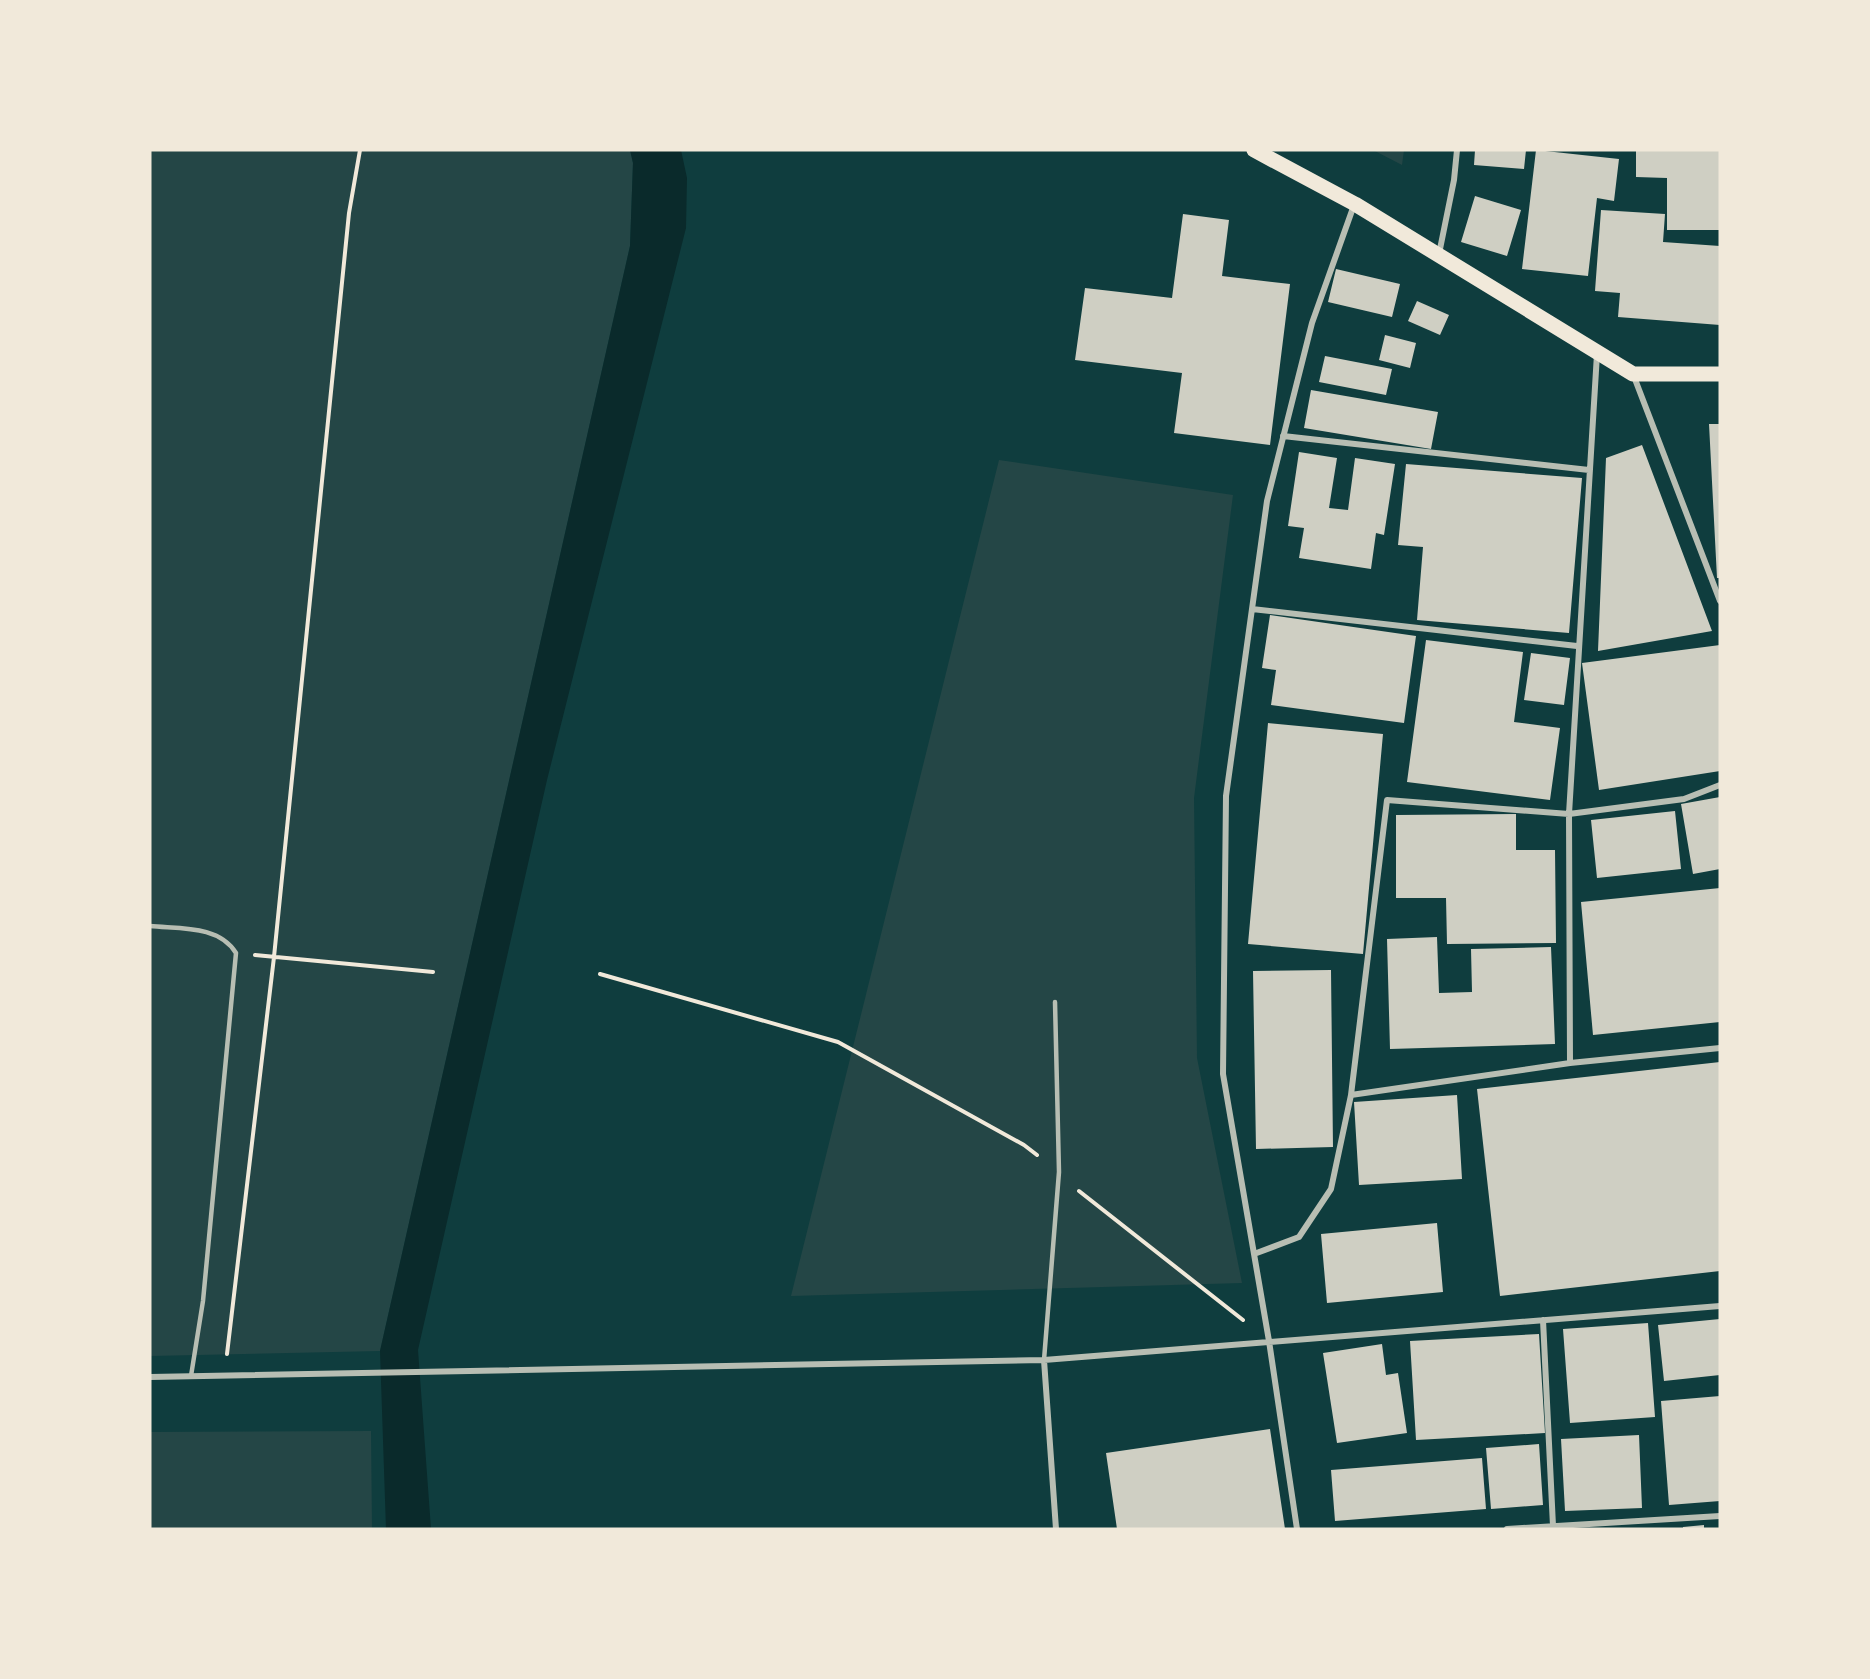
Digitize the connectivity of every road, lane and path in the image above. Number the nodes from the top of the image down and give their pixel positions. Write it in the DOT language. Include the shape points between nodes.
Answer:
graph roads {
  1 [pos="360,150"];
  2 [pos="1254,150"];
  3 [pos="1457,150"];
  4 [pos="1355,204"];
  5 [pos="1438,255"];
  6 [pos="1597,352"];
  7 [pos="1633,374"];
  8 [pos="1720,374"];
  9 [pos="1283,436"];
  10 [pos="1588,470"];
  11 [pos="1720,601"];
  12 [pos="1252,609"];
  13 [pos="1577,646"];
  14 [pos="1720,785"];
  15 [pos="1569,814"];
  16 [pos="150,926"];
  17 [pos="236,953"];
  18 [pos="274,957"];
  19 [pos="434,972"];
  20 [pos="600,974"];
  21 [pos="1055,1002"];
  22 [pos="1720,1047"];
  23 [pos="1570,1063"];
  24 [pos="1351,1095"];
  25 [pos="1059,1172"];
  26 [pos="1254,1254"];
  27 [pos="1720,1306"];
  28 [pos="1543,1320"];
  29 [pos="1269,1341"];
  30 [pos="1044,1360"];
  31 [pos="191,1376"];
  32 [pos="225,1376"];
  33 [pos="150,1377"];
  34 [pos="1720,1516"];
  35 [pos="1553,1526"];
  36 [pos="1056,1529"];
  37 [pos="1297,1529"];
  38 [pos="1507,1529"];
  1 -- 18 [label="path" via="349,213"];
  2 -- 4 [label="main road"];
  3 -- 5 [label="street"];
  4 -- 5 [label="main road"];
  4 -- 9 [label="street" via="1312,323"];
  5 -- 6 [label="main road"];
  6 -- 7 [label="main road"];
  6 -- 10 [label="street"];
  7 -- 8 [label="main road"];
  7 -- 11 [label="street"];
  9 -- 10 [label="street"];
  9 -- 12 [label="street" via="1267,501"];
  10 -- 13 [label="street"];
  12 -- 13 [label="street"];
  12 -- 26 [label="street" via="1226,796 1223,1074"];
  13 -- 15 [label="street"];
  14 -- 15 [label="street" via="1684,799"];
  15 -- 23 [label="street"];
  15 -- 24 [label="street" via="1387,800"];
  16 -- 17 [label="lane" via="214,933 229,942"];
  17 -- 18 [label="path"];
  17 -- 31 [label="lane" via="203,1300"];
  18 -- 19 [label="path"];
  18 -- 32 [label="path"];
  20 -- 25 [label="path" via="838,1042 1024,1145"];
  21 -- 25 [label="lane"];
  22 -- 23 [label="street"];
  23 -- 24 [label="street"];
  24 -- 26 [label="street" via="1331,1189 1299,1237"];
  25 -- 29 [label="path" via="1105,1213"];
  25 -- 30 [label="lane"];
  26 -- 29 [label="street"];
  27 -- 28 [label="street"];
  28 -- 29 [label="street"];
  28 -- 35 [label="street"];
  29 -- 30 [label="street"];
  29 -- 37 [label="street"];
  30 -- 32 [label="street"];
  30 -- 36 [label="street"];
  31 -- 32 [label="street"];
  31 -- 33 [label="street"];
  34 -- 35 [label="street"];
  35 -- 38 [label="street"];
}
